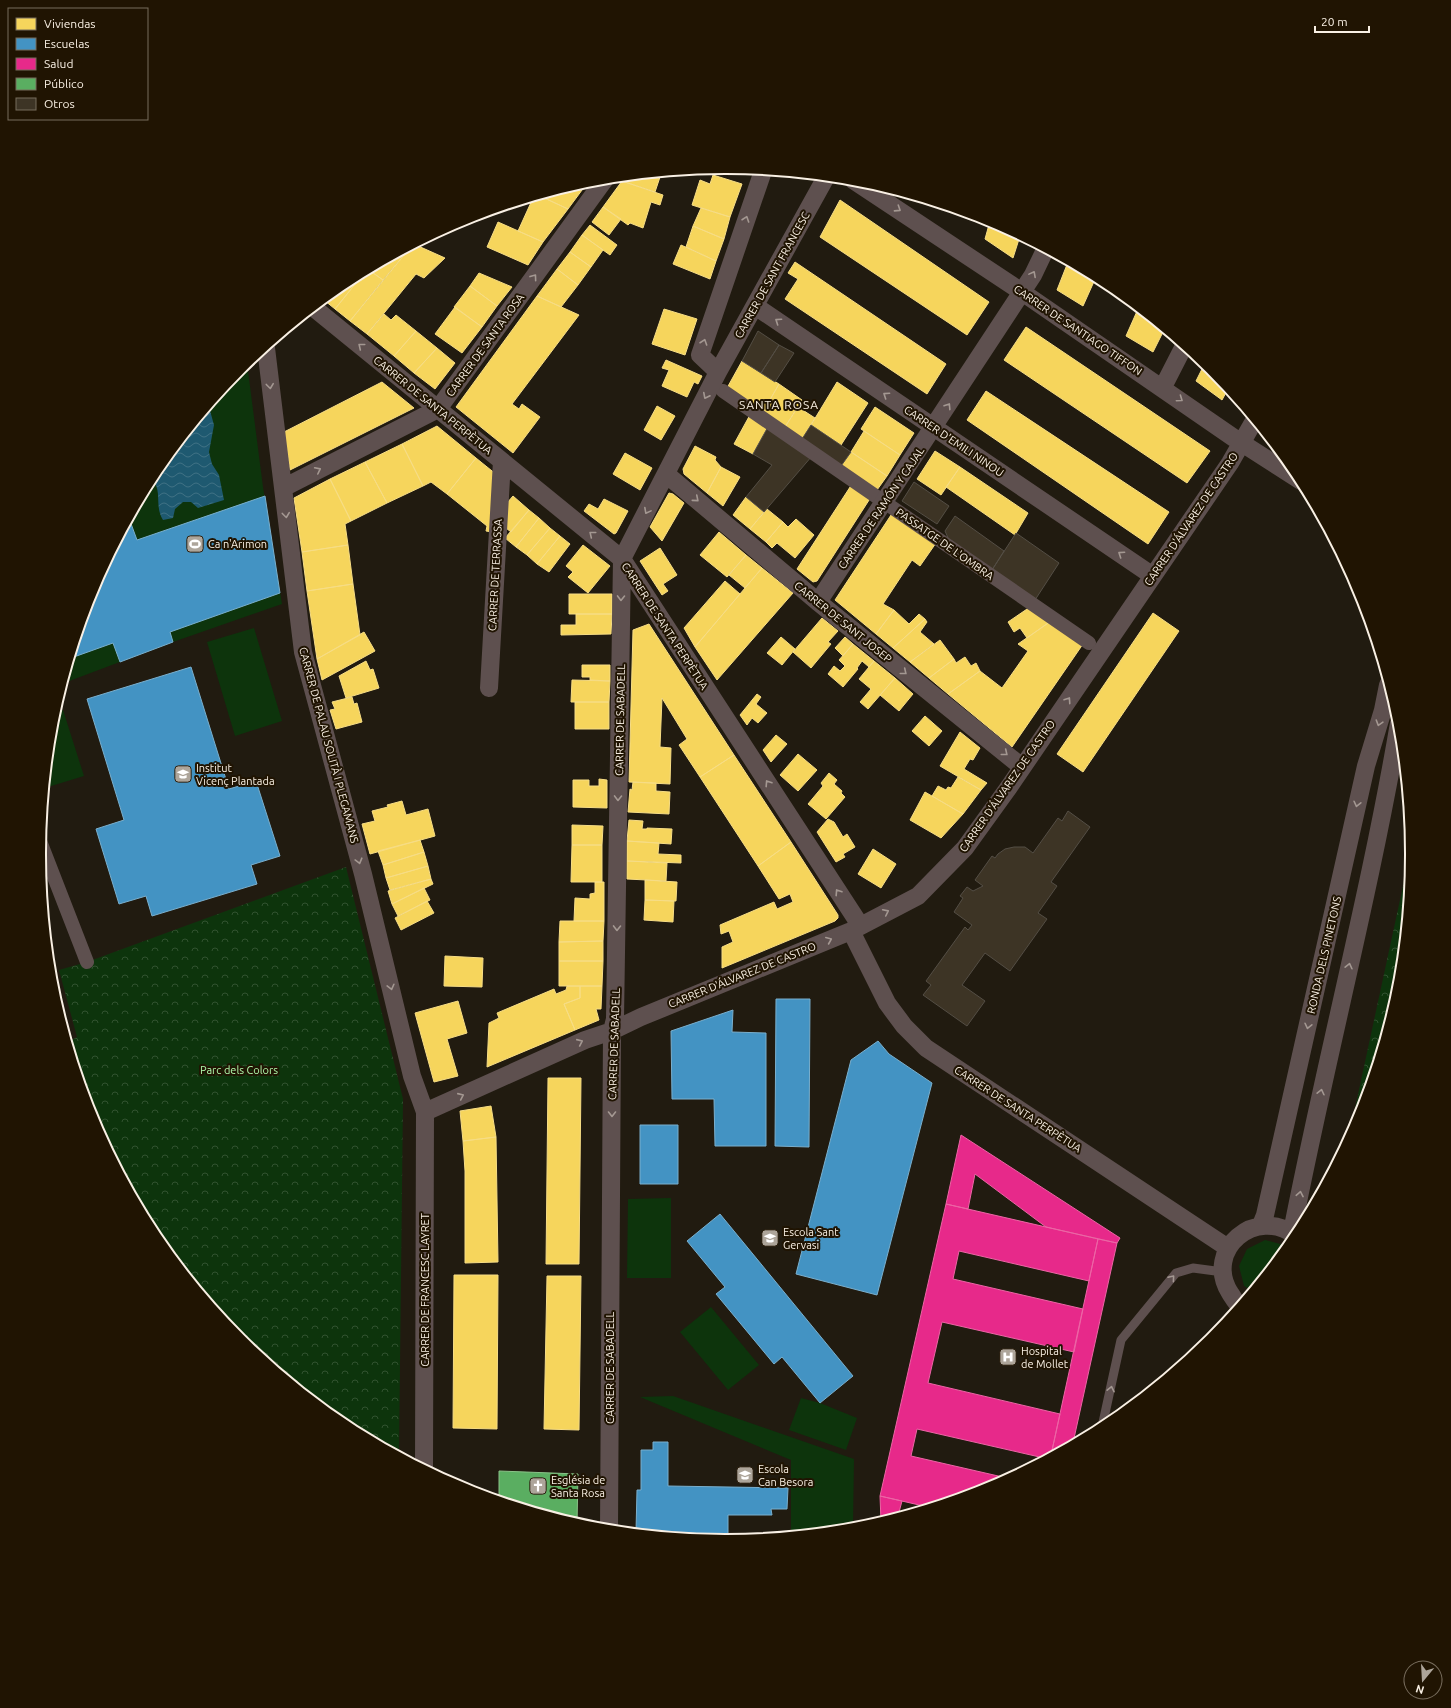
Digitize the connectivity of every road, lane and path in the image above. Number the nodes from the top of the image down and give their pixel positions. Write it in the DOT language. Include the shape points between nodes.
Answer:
graph roads {
  1 [pos="761,176"];
  2 [pos="823,182"];
  3 [pos="600,187"];
  4 [pos="870,191"];
  5 [pos="1043,254"];
  6 [pos="1022,292"];
  7 [pos="755,306"];
  8 [pos="318,311"];
  9 [pos="1182,350"];
  10 [pos="267,353"];
  11 [pos="718,372"];
  12 [pos="1163,387"];
  13 [pos="722,391"];
  14 [pos="438,409"];
  15 [pos="1252,425"];
  16 [pos="934,427"];
  17 [pos="1242,443"];
  18 [pos="502,461"];
  19 [pos="1287,472"];
  20 [pos="666,474"];
  21 [pos="283,488"];
  22 [pos="885,502"];
  23 [pos="622,559"];
  24 [pos="1153,576"];
  25 [pos="818,602"];
  26 [pos="1089,643"];
  27 [pos="489,688"];
  28 [pos="1386,695"];
  29 [pos="1396,744"];
  30 [pos="1022,767"];
  31 [pos="46,857"];
  32 [pos="855,928"];
  33 [pos="87,962"];
  34 [pos="612,1031"];
  35 [pos="426,1112"];
  36 [pos="1296,1223"];
  37 [pos="1261,1225"];
  38 [pos="1290,1232"];
  39 [pos="1228,1248"];
  40 [pos="1223,1272"];
  41 [pos="1236,1301"];
  42 [pos="1104,1418"];
  43 [pos="424,1462"];
  44 [pos="609,1523"];
  11 -- 1 [label="street, one-way" via="700,355"];
  2 -- 7 [label="street, CARRER DE SANT FRANCESC"];
  14 -- 3 [label="street, CARRER DE SANTA ROSA, one-way"];
  4 -- 6 [label="street, CARRER DE SANTIAGO TIFFON, one-way"];
  6 -- 5 [label="street, CARRER DE RAMÓN Y CAJAL, one-way"];
  6 -- 12 [label="street, CARRER DE SANTIAGO TIFFON"];
  16 -- 6 [label="street, CARRER DE RAMÓN Y CAJAL, one-way"];
  7 -- 11 [label="street, CARRER DE SANT FRANCESC"];
  16 -- 7 [label="street, CARRER D'EMILI NINOU, one-way"];
  14 -- 8 [label="street, CARRER DE SANTA PERPÈTUA, one-way"];
  9 -- 12 [label="street"];
  10 -- 21 [label="street, CARRER DE PALAU SOLITÀ I PLEGAMANS, one-way"];
  11 -- 20 [label="street, CARRER DE SANT FRANCESC, one-way"];
  12 -- 17 [label="street, CARRER DE SANTIAGO TIFFON, one-way"];
  13 -- 22 [label="street, PASSATGE DE L'OMBRA"];
  14 -- 18 [label="street, CARRER DE SANTA PERPÈTUA"];
  21 -- 14 [label="street, CARRER DE SANTA ROSA, one-way"];
  15 -- 17 [label="street, CARRER D'ÁLVAREZ DE CASTRO"];
  16 -- 22 [label="street, CARRER DE RAMÓN Y CAJAL"];
  24 -- 16 [label="street, CARRER D'EMILI NINOU, one-way"];
  17 -- 19 [label="street, CARRER DE SANTIAGO TIFFON"];
  17 -- 24 [label="street, CARRER D'ÁLVAREZ DE CASTRO"];
  23 -- 18 [label="street, CARRER DE SANTA PERPÈTUA, one-way"];
  18 -- 27 [label="street, CARRER DE TERRASSA"];
  20 -- 23 [label="street, CARRER DE SANT FRANCESC, one-way"];
  20 -- 25 [label="street, CARRER DE SANT JOSEP, one-way"];
  21 -- 35 [label="street, CARRER DE PALAU SOLITÀ I PLEGAMANS, one-way" via="303,652 363,874 412,1076"];
  22 -- 25 [label="street, CARRER DE RAMÓN Y CAJAL"];
  22 -- 26 [label="street, PASSATGE DE L'OMBRA"];
  32 -- 23 [label="street, CARRER DE SANTA PERPÈTUA, one-way"];
  23 -- 34 [label="street, CARRER DE SABADELL, one-way" via="615,1014"];
  30 -- 24 [label="street, CARRER D'ÁLVAREZ DE CASTRO, one-way"];
  25 -- 30 [label="street, CARRER DE SANT JOSEP, one-way"];
  28 -- 37 [label="street, RONDA DELS PINETONS, one-way" via="1366,766 1267,1209"];
  36 -- 29 [label="street, one-way" via="1312,1130 1386,802"];
  32 -- 30 [label="street, CARRER D'ÁLVAREZ DE CASTRO, one-way" via="918,896 965,848"];
  31 -- 33 [label="street"];
  34 -- 32 [label="street, CARRER D'ÁLVAREZ DE CASTRO, one-way"];
  32 -- 39 [label="street, CARRER DE SANTA PERPÈTUA" via="887,1003 904,1026 926,1048"];
  35 -- 34 [label="street, CARRER D'ÁLVAREZ DE CASTRO, one-way" via="585,1040"];
  34 -- 44 [label="street, CARRER DE SABADELL, one-way"];
  35 -- 43 [label="street, CARRER DE FRANCESC LAYRET"];
  37 -- 38 [label="street" via="1277,1226"];
  37 -- 39 [label="street" via="1248,1229 1236,1237"];
  39 -- 40 [label="street"];
  40 -- 41 [label="street" via="1224,1284"];
  42 -- 40 [label="lane, one-way" via="1121,1340 1176,1273 1193,1268"];
}
